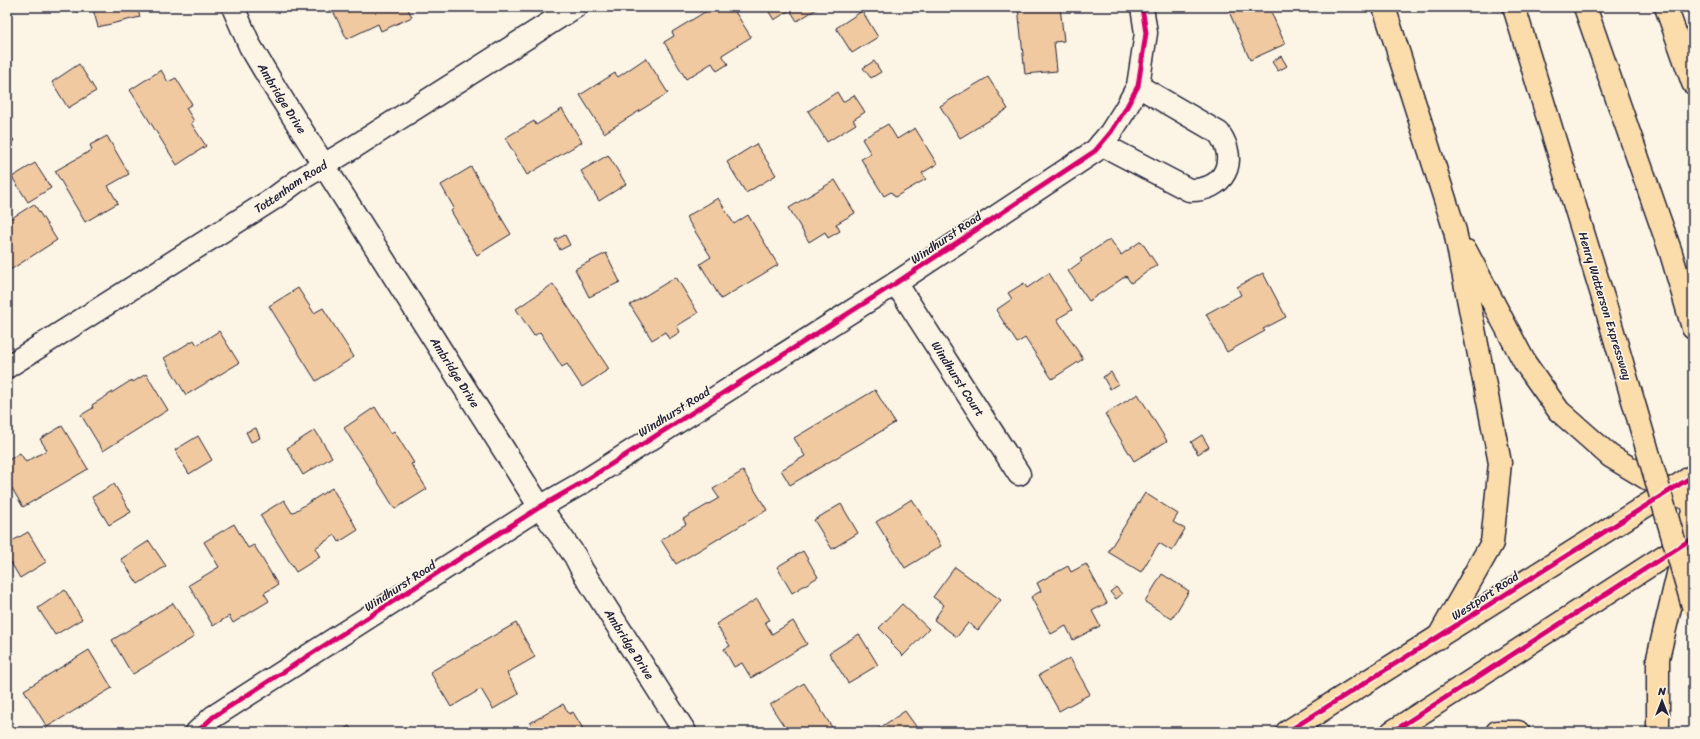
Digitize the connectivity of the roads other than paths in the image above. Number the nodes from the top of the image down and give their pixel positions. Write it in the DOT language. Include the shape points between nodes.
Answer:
graph roads {
  1 [pos="233,7"];
  2 [pos="575,7"];
  3 [pos="1142,7"];
  4 [pos="1384,7"];
  5 [pos="1514,7"];
  6 [pos="1585,7"];
  7 [pos="1666,7"];
  8 [pos="1693,83"];
  9 [pos="1138,86"];
  10 [pos="1101,144"];
  11 [pos="323,164"];
  12 [pos="1455,231"];
  13 [pos="896,283"];
  14 [pos="1693,328"];
  15 [pos="7,367"];
  16 [pos="1019,474"];
  17 [pos="1693,476"];
  18 [pos="1668,491"];
  19 [pos="1693,501"];
  20 [pos="540,507"];
  21 [pos="1693,511"];
  22 [pos="1689,540"];
  23 [pos="1693,606"];
  24 [pos="1438,638"];
  25 [pos="197,732"];
  26 [pos="685,732"];
  27 [pos="1287,732"];
  28 [pos="1392,732"];
  29 [pos="1497,732"];
  30 [pos="1518,732"];
  31 [pos="1658,732"];
  1 -- 11 [label="street, Ambridge Drive" via="250,46"];
  2 -- 11 [label="street, Tottenham Road"];
  3 -- 9 [label="street, Windhurst Road" via="1146,33"];
  4 -- 12 [label="main road"];
  5 -- 23 [label="main road, Henry Watterson Expressway, bridge" via="1604,301"];
  6 -- 14 [label="main road" via="1671,253"];
  7 -- 8 [label="main road"];
  9 -- 10 [label="street, Windhurst Road"];
  9 -- 10 [label="street" via="1220,133 1229,152 1225,173 1210,187 1189,190"];
  10 -- 13 [label="street, Windhurst Road" via="1095,151"];
  11 -- 15 [label="street, Tottenham Road" via="273,199"];
  11 -- 20 [label="street, Ambridge Drive"];
  12 -- 18 [label="main road" via="1525,363 1559,411 1610,456"];
  12 -- 24 [label="main road" via="1500,463 1492,543"];
  13 -- 16 [label="street, Windhurst Court"];
  13 -- 20 [label="street, Windhurst Road"];
  17 -- 18 [label="main road, Westport Road"];
  18 -- 19 [label="main road"];
  18 -- 24 [label="main road, Westport Road"];
  20 -- 25 [label="street, Windhurst Road" via="213,717"];
  20 -- 26 [label="street, Ambridge Drive" via="575,556"];
  21 -- 22 [label="main road"];
  22 -- 28 [label="main road"];
  22 -- 31 [label="main road" via="1658,658"];
  24 -- 27 [label="main road, Westport Road"];
  29 -- 30 [label="main road"];
}
